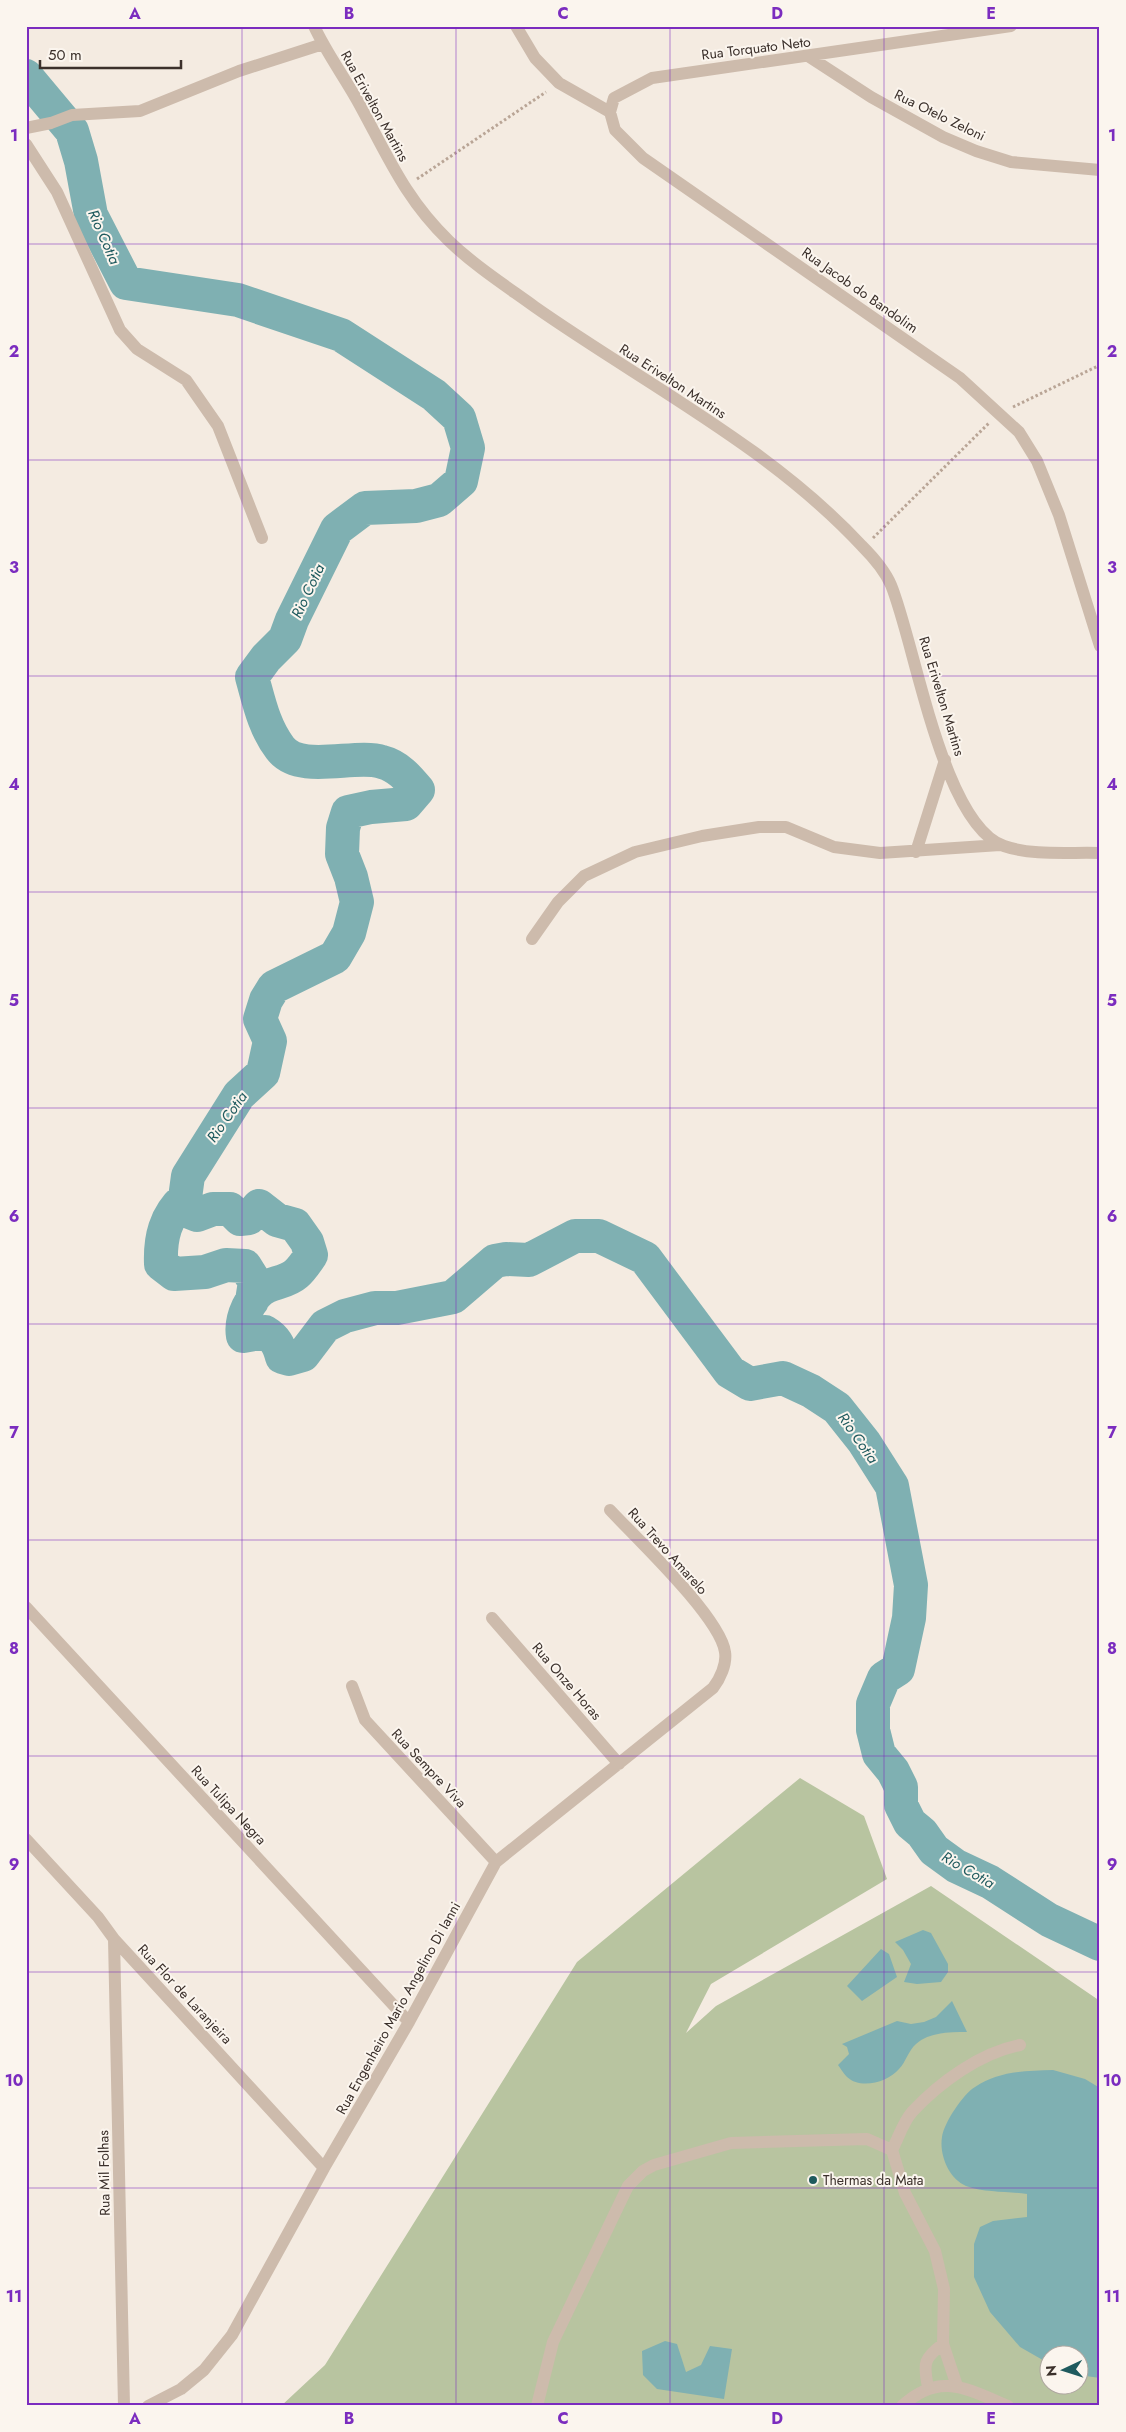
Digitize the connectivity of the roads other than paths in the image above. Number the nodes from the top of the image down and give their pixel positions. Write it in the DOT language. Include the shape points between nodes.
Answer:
graph roads {
  1 [pos="314,26"];
  2 [pos="516,26"];
  3 [pos="1011,26"];
  4 [pos="323,44"];
  5 [pos="808,56"];
  6 [pos="610,112"];
  7 [pos="26,128"];
  8 [pos="26,144"];
  9 [pos="1100,170"];
  10 [pos="262,538"];
  11 [pos="1100,646"];
  12 [pos="944,760"];
  13 [pos="1000,845"];
  14 [pos="916,852"];
  15 [pos="1100,853"];
  16 [pos="532,939"];
  17 [pos="610,1510"];
  18 [pos="26,1607"];
  19 [pos="492,1618"];
  20 [pos="723,1667"];
  21 [pos="352,1686"];
  22 [pos="619,1764"];
  23 [pos="26,1839"];
  24 [pos="496,1862"];
  25 [pos="114,1939"];
  26 [pos="409,2022"];
  27 [pos="1020,2046"];
  28 [pos="892,2150"];
  29 [pos="324,2168"];
  30 [pos="943,2344"];
  31 [pos="957,2386"];
  32 [pos="928,2387"];
  33 [pos="124,2406"];
  34 [pos="148,2406"];
  35 [pos="537,2406"];
  36 [pos="902,2406"];
  37 [pos="1008,2406"];
  1 -- 4 [label="street, Rua Erivelton Martins"];
  2 -- 6 [label="street" via="536,58 559,84"];
  3 -- 5 [label="street, Rua Torquato Neto"];
  4 -- 7 [label="street" via="239,70 140,111 72,115"];
  4 -- 12 [label="street, Rua Erivelton Martins" via="404,188 449,242 558,323 758,455 864,547 890,581"];
  5 -- 6 [label="street, Rua Torquato Neto" via="652,78 614,98"];
  5 -- 9 [label="street, Rua Otelo Zeloni" via="871,97 943,137 976,151 1011,162"];
  6 -- 11 [label="street, Rua Jacob do Bandolim" via="616,130 643,158 960,378 1020,432 1038,461 1060,515"];
  8 -- 10 [label="street" via="56,192 120,330 137,349 186,380 218,426"];
  12 -- 13 [label="street, Rua Erivelton Martins" via="974,822"];
  12 -- 14 [label="street"];
  13 -- 14 [label="street"];
  13 -- 15 [label="street" via="1023,851"];
  14 -- 16 [label="street" via="858,852 834,847 786,827 771,826 666,843 635,852 584,876 558,902"];
  17 -- 20 [label="street, Rua Trevo Amarelo" via="687,1591 707,1618 725,1653"];
  18 -- 26 [label="street, Rua Tulipa Negra"];
  19 -- 22 [label="street, Rua Onze Horas"];
  20 -- 22 [label="street, Rua Engenheiro Mario Angelino Di Ianni" via="713,1688"];
  21 -- 24 [label="street, Rua Sempre Viva" via="365,1720"];
  22 -- 24 [label="street, Rua Engenheiro Mario Angelino Di Ianni"];
  23 -- 25 [label="street, Rua Flor de Laranjeira" via="98,1917"];
  24 -- 26 [label="street, Rua Engenheiro Mario Angelino Di Ianni"];
  25 -- 29 [label="street, Rua Flor de Laranjeira"];
  25 -- 33 [label="street, Rua Mil Folhas"];
  26 -- 29 [label="street, Rua Engenheiro Mario Angelino Di Ianni"];
  27 -- 28 [label="street" via="1005,2048 958,2072 911,2114"];
  28 -- 30 [label="street" via="905,2194 935,2251 944,2289"];
  28 -- 35 [label="street" via="867,2139 732,2143 670,2159 643,2171 628,2186 617,2206 553,2342"];
  29 -- 34 [label="street, Rua Engenheiro Mario Angelino Di Ianni" via="232,2335 204,2370 181,2389"];
  30 -- 31 [label="street"];
  30 -- 32 [label="street" via="929,2354 925,2363"];
  31 -- 32 [label="street"];
  31 -- 37 [label="street"];
  32 -- 36 [label="street"];
}
